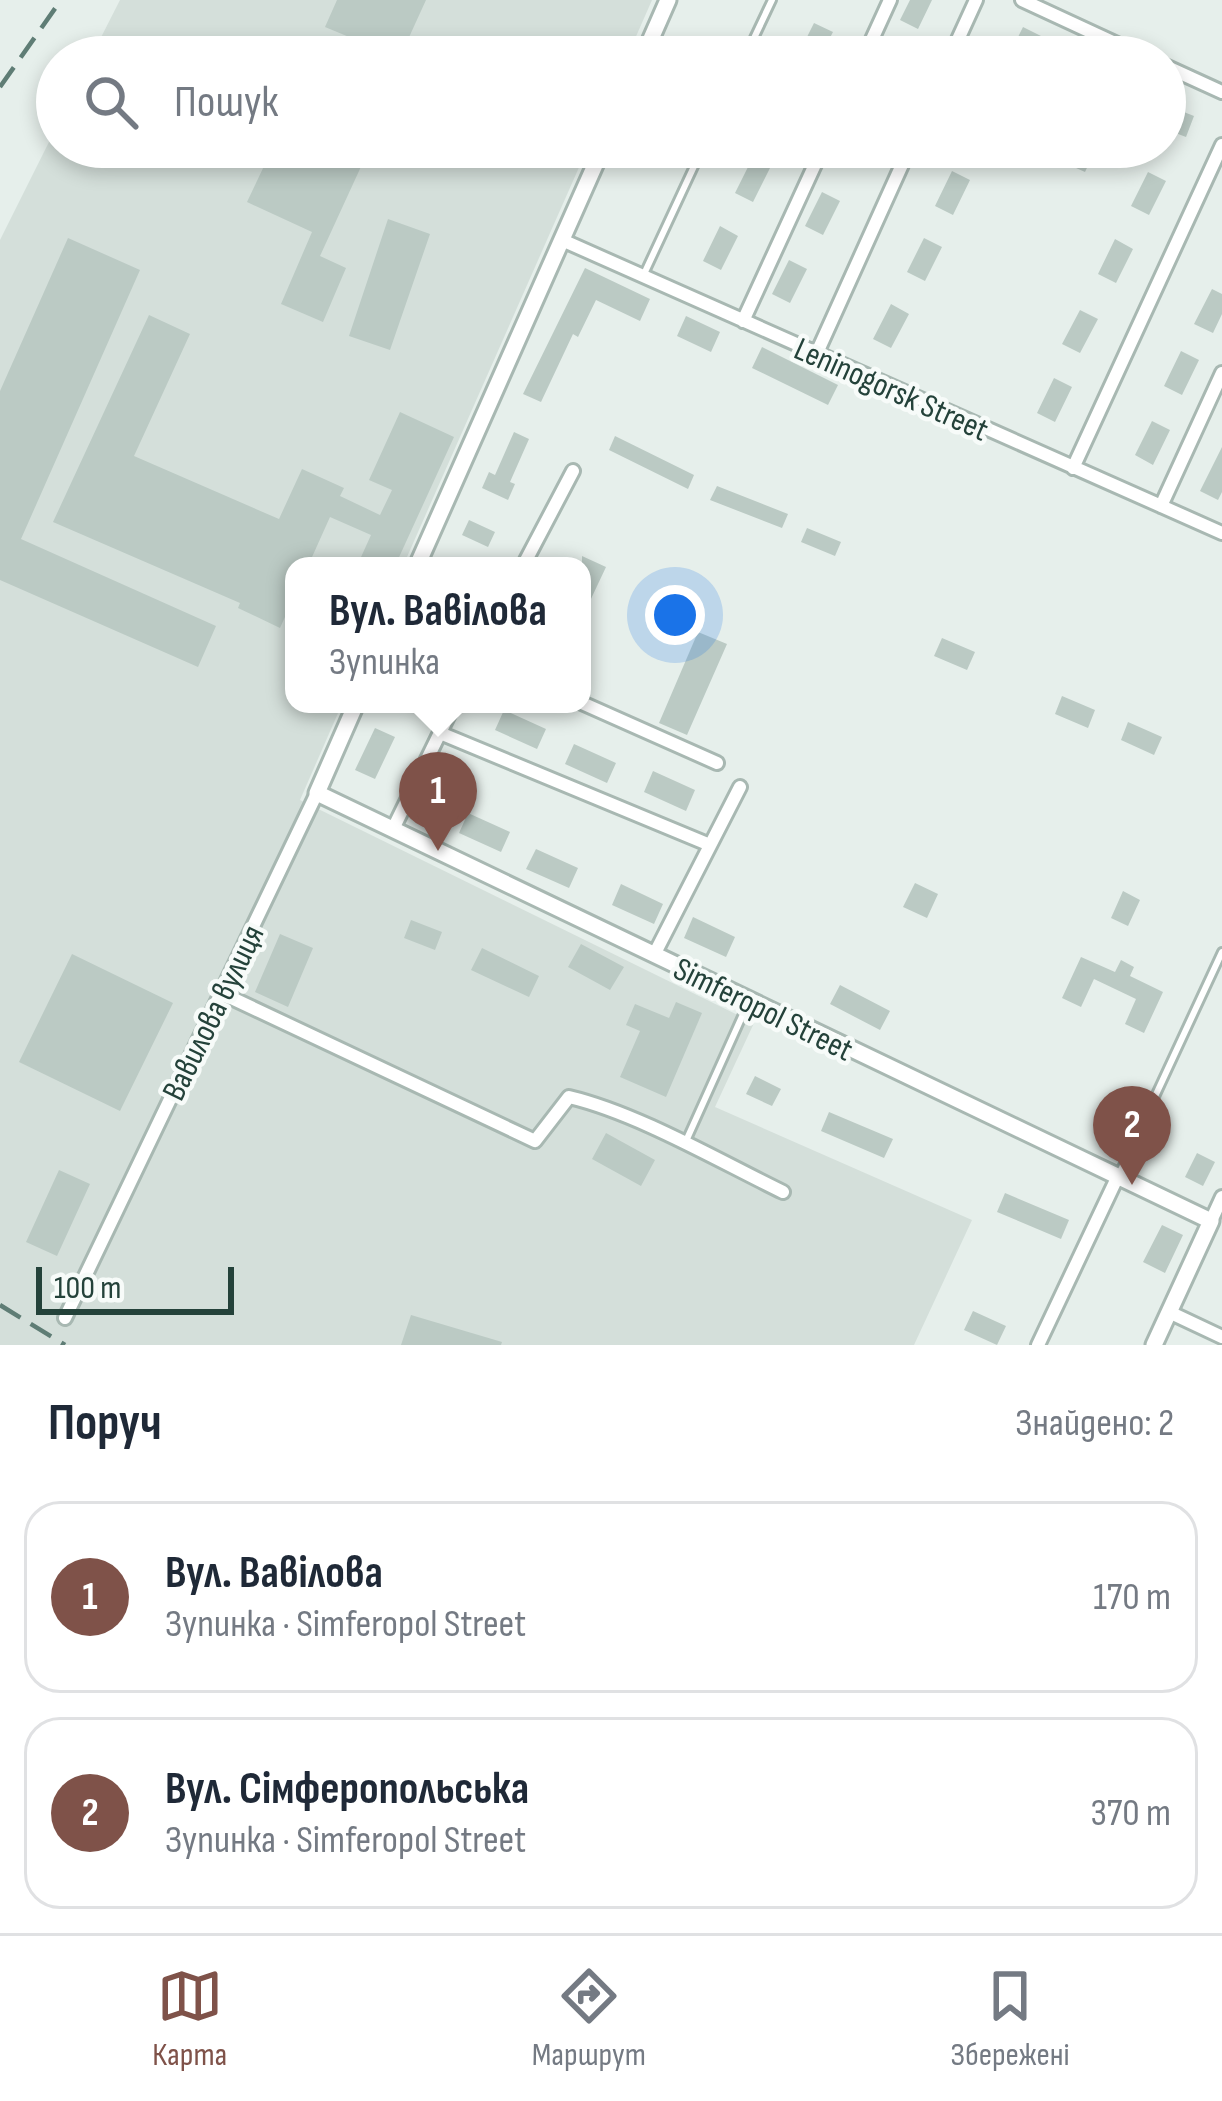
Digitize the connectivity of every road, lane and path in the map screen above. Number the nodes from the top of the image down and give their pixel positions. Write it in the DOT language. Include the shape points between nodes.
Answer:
graph roads {
  1 [pos="668,0"];
  2 [pos="772,0"];
  3 [pos="890,0"];
  4 [pos="976,0"];
  5 [pos="1022,0"];
  6 [pos="652,36"];
  7 [pos="755,36"];
  8 [pos="874,36"];
  9 [pos="960,36"];
  10 [pos="1100,36"];
  11 [pos="1186,76"];
  12 [pos="1222,92"];
  13 [pos="1222,145"];
  14 [pos="594,168"];
  15 [pos="694,168"];
  16 [pos="813,168"];
  17 [pos="901,168"];
  18 [pos="562,240"];
  19 [pos="644,274"];
  20 [pos="743,321"];
  21 [pos="816,355"];
  22 [pos="1222,374"];
  23 [pos="1073,468"];
  24 [pos="573,471"];
  25 [pos="1161,506"];
  26 [pos="1222,533"];
  27 [pos="421,557"];
  28 [pos="529,557"];
  29 [pos="591,707"];
  30 [pos="352,713"];
  31 [pos="450,713"];
  32 [pos="440,734"];
  33 [pos="717,763"];
  34 [pos="740,788"];
  35 [pos="317,793"];
  36 [pos="393,829"];
  37 [pos="710,845"];
  38 [pos="1222,952"];
  39 [pos="654,955"];
  40 [pos="221,993"];
  41 [pos="749,1001"];
  42 [pos="685,1144"];
  43 [pos="1117,1178"];
  44 [pos="783,1192"];
  45 [pos="1222,1196"];
  46 [pos="1211,1222"];
  47 [pos="1169,1312"];
  48 [pos="65,1318"];
  49 [pos="1222,1337"];
  50 [pos="1038,1345"];
  51 [pos="1154,1345"];
  1 -- 6 [label="street"];
  2 -- 7 [label="lane"];
  3 -- 8 [label="street"];
  4 -- 9 [label="street"];
  5 -- 10 [label="street"];
  11 -- 12 [label="street"];
  13 -- 23 [label="street"];
  14 -- 18 [label="street"];
  15 -- 19 [label="lane"];
  16 -- 20 [label="street"];
  17 -- 21 [label="street"];
  18 -- 19 [label="street, Leninogorsk Street"];
  18 -- 27 [label="street"];
  19 -- 20 [label="street, Leninogorsk Street"];
  20 -- 21 [label="street, Leninogorsk Street"];
  21 -- 23 [label="street, Leninogorsk Street"];
  22 -- 25 [label="street"];
  23 -- 25 [label="street, Leninogorsk Street"];
  24 -- 28 [label="street"];
  25 -- 26 [label="street, Leninogorsk Street"];
  29 -- 33 [label="street"];
  30 -- 35 [label="street, Вавилова вулиця"];
  31 -- 32 [label="street"];
  32 -- 36 [label="street"];
  32 -- 37 [label="street"];
  34 -- 37 [label="street"];
  35 -- 36 [label="street, Simferopol Street"];
  35 -- 40 [label="street, Вавилова вулиця"];
  36 -- 39 [label="street, Simferopol Street"];
  37 -- 39 [label="street"];
  38 -- 43 [label="lane"];
  39 -- 41 [label="street, Simferopol Street"];
  40 -- 42 [label="street" via="536,1141 569,1097"];
  40 -- 48 [label="street, Вавилова вулиця"];
  41 -- 42 [label="lane"];
  41 -- 43 [label="street, Simferopol Street"];
  42 -- 44 [label="street"];
  43 -- 46 [label="street, Simferopol Street"];
  43 -- 50 [label="street"];
  45 -- 46 [label="street"];
  46 -- 47 [label="street"];
  47 -- 49 [label="street"];
  47 -- 51 [label="street"];
}
